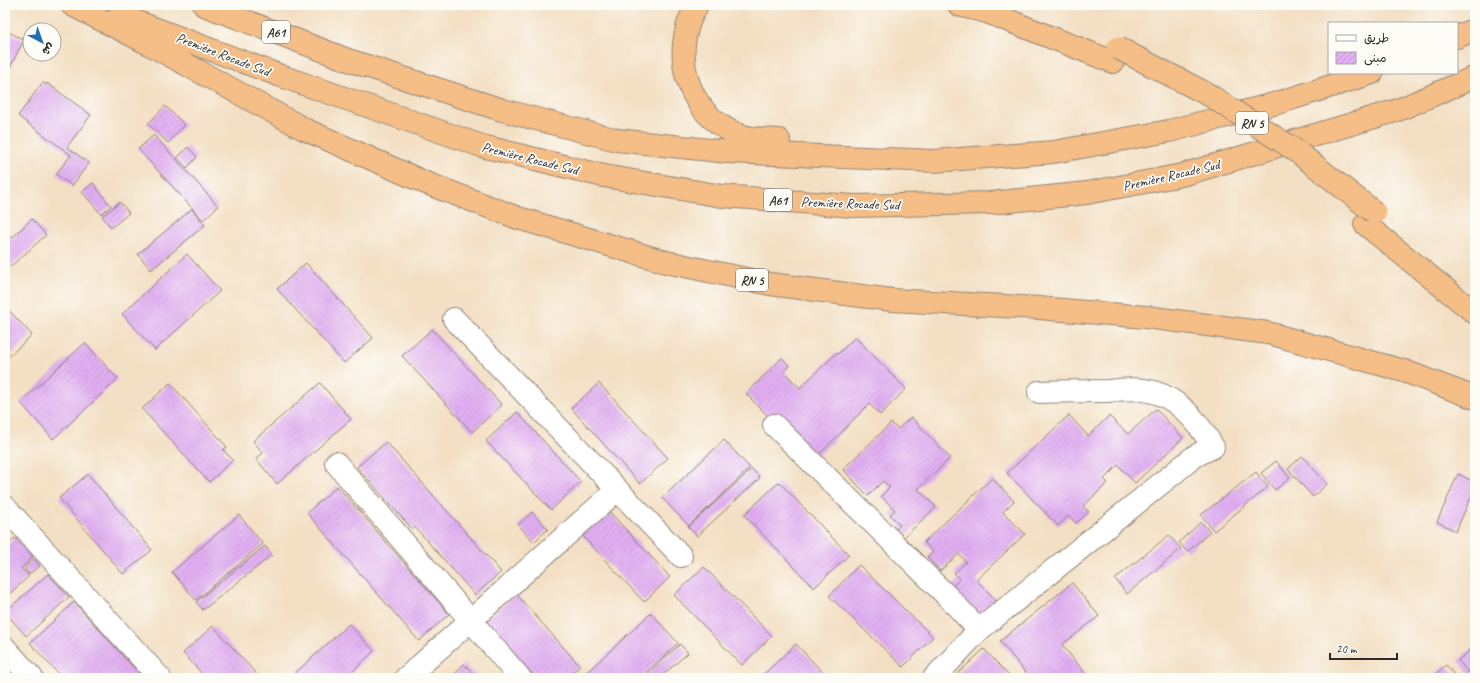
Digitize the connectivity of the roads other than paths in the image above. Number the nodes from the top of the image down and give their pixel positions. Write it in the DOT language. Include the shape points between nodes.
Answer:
graph roads {
  1 [pos="72,5"];
  2 [pos="92,5"];
  3 [pos="204,5"];
  4 [pos="697,5"];
  5 [pos="959,5"];
  6 [pos="1001,5"];
  7 [pos="1475,29"];
  8 [pos="1458,37"];
  9 [pos="1116,55"];
  10 [pos="1369,74"];
  11 [pos="1475,78"];
  12 [pos="934,161"];
  13 [pos="1370,218"];
  14 [pos="1475,297"];
  15 [pos="1475,313"];
  16 [pos="454,319"];
  17 [pos="1039,392"];
  18 [pos="1475,398"];
  19 [pos="774,425"];
  20 [pos="336,463"];
  21 [pos="617,490"];
  22 [pos="5,507"];
  23 [pos="681,556"];
  24 [pos="472,621"];
  25 [pos="980,630"];
  26 [pos="5,648"];
  27 [pos="29,677"];
  28 [pos="160,678"];
  29 [pos="406,678"];
  30 [pos="520,678"];
  31 [pos="934,678"];
  1 -- 18 [label="highway, RN 5" via="304,129 426,183 518,218 666,262 770,284 892,300 1146,317 1268,333 1404,371"];
  2 -- 11 [label="highway, Première Rocade Sud / A61" via="281,76 482,146 604,176 722,196 853,206 991,203 1087,193 1182,175 1398,110"];
  3 -- 12 [label="highway, A61" via="356,62 502,110 617,140 728,152"];
  4 -- 12 [label="highway" via="686,26 682,48 684,70 691,92 703,110 725,128 752,138 879,146"];
  5 -- 9 [label="highway"];
  6 -- 9 [label="highway, RN 5"];
  7 -- 8 [label="highway"];
  9 -- 13 [label="highway, RN 5, bridge" via="1209,95 1295,150"];
  10 -- 12 [label="highway, A61" via="1281,102 1169,131 1054,152"];
  13 -- 14 [label="highway, RN 5"];
  13 -- 15 [label="highway"];
  16 -- 21 [label="street"];
  17 -- 25 [label="street" via="1144,390 1164,396 1176,402 1190,416 1213,447 1194,456"];
  19 -- 25 [label="street"];
  20 -- 24 [label="street"];
  21 -- 23 [label="street"];
  21 -- 24 [label="street"];
  22 -- 28 [label="street"];
  24 -- 29 [label="street"];
  24 -- 30 [label="street"];
  25 -- 31 [label="street"];
  26 -- 27 [label="street"];
}
